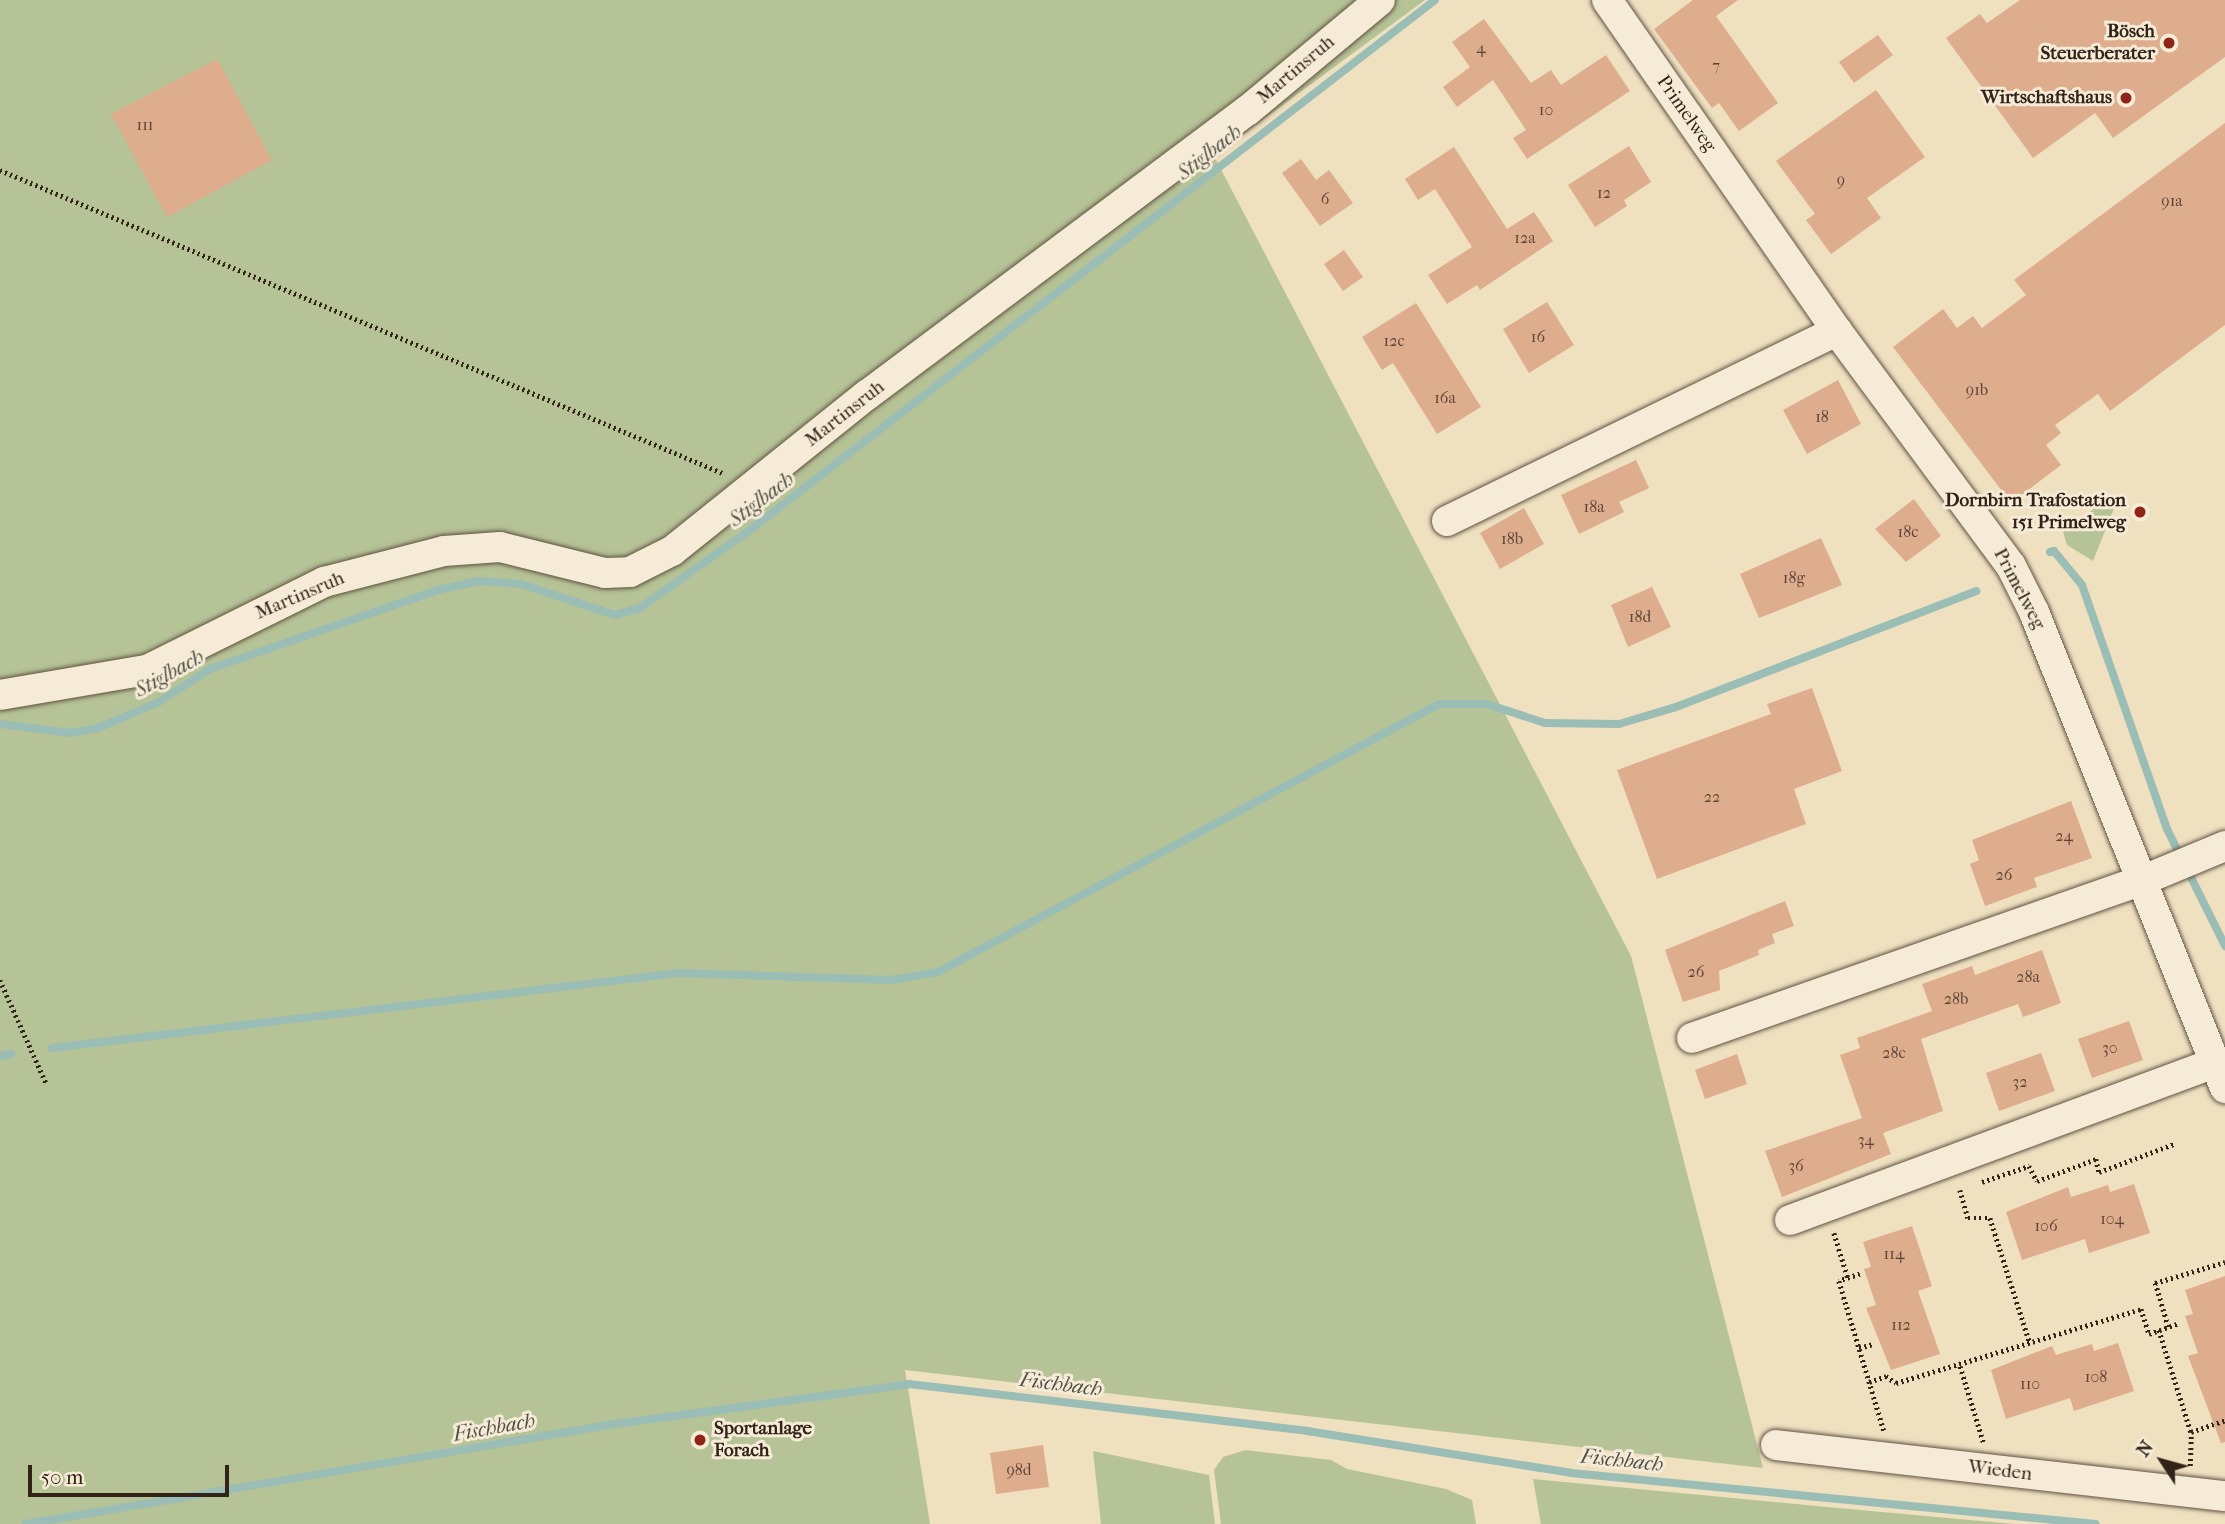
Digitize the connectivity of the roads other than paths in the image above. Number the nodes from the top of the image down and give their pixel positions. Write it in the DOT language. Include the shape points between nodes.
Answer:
graph roads {
  1 [pos="1380,0"];
  2 [pos="1607,0"];
  3 [pos="1838,331"];
  4 [pos="1447,521"];
  5 [pos="0,695"];
  6 [pos="2217,851"];
  7 [pos="2152,876"];
  8 [pos="1692,1038"];
  9 [pos="2221,1075"];
  10 [pos="1790,1220"];
  11 [pos="1776,1445"];
  12 [pos="2225,1496"];
  1 -- 5 [label="street, Martinsruh" via="1247,111 672,551 630,572 606,573 500,547 444,551 324,582 147,670"];
  2 -- 3 [label="street, Primelweg"];
  3 -- 4 [label="street"];
  3 -- 7 [label="street, Primelweg" via="2011,566"];
  6 -- 7 [label="street"];
  7 -- 8 [label="street"];
  7 -- 9 [label="street, Primelweg"];
  9 -- 10 [label="street"];
  11 -- 12 [label="street, Wieden"];
}
